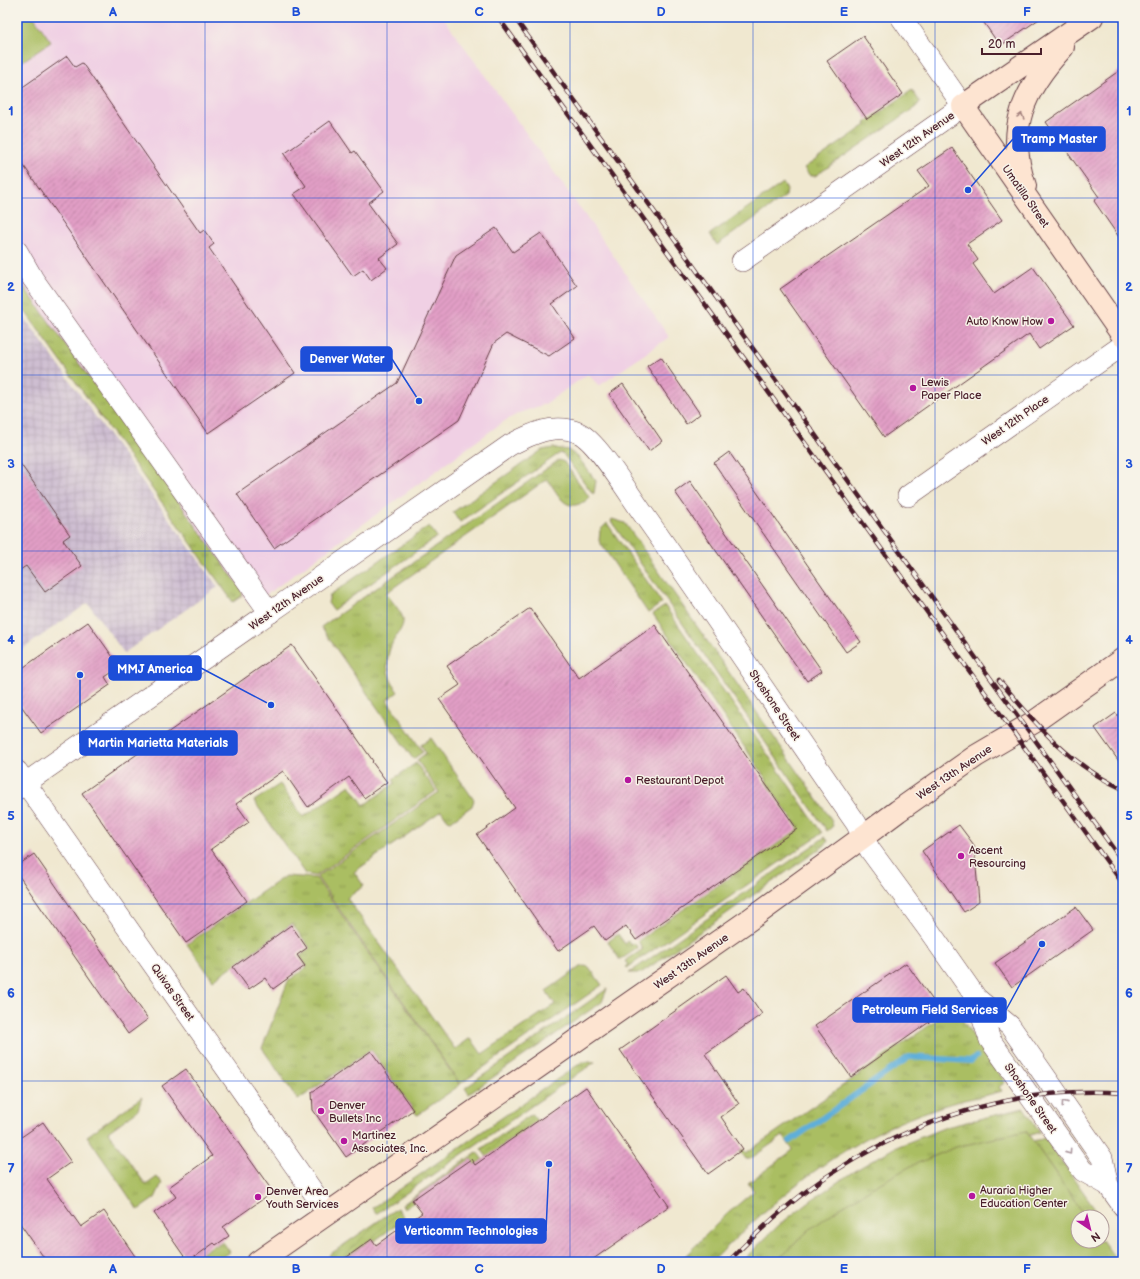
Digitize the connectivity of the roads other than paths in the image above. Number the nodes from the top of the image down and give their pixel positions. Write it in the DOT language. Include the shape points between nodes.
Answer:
graph roads {
  1 [pos="901,17"];
  2 [pos="1089,19"];
  3 [pos="963,106"];
  4 [pos="1034,207"];
  5 [pos="17,251"];
  6 [pos="742,261"];
  7 [pos="1123,336"];
  8 [pos="1123,345"];
  9 [pos="561,428"];
  10 [pos="908,496"];
  11 [pos="270,612"];
  12 [pos="1123,659"];
  13 [pos="20,781"];
  14 [pos="863,837"];
  15 [pos="1123,1206"];
  16 [pos="328,1214"];
  17 [pos="258,1262"];
  1 -- 3 [label="street, Umatilla Street"];
  2 -- 3 [label="street, West 12th Avenue"];
  4 -- 2 [label="street, one-way" via="1020,171 1017,154 1019,120 1038,77"];
  3 -- 4 [label="street, Umatilla Street"];
  3 -- 6 [label="street, West 12th Avenue"];
  4 -- 7 [label="street, Umatilla Street"];
  5 -- 11 [label="street" via="33,279"];
  8 -- 10 [label="street, West 12th Place"];
  9 -- 11 [label="street, West 12th Avenue" via="540,431 510,445"];
  9 -- 14 [label="street, Shoshone Street" via="580,434 597,448 856,823"];
  11 -- 13 [label="street, West 12th Avenue"];
  12 -- 14 [label="street, West 13th Avenue" via="1034,722 970,760"];
  13 -- 16 [label="street, Quivas Street"];
  14 -- 15 [label="street, Shoshone Street" via="975,996 990,1040 1078,1165 1083,1172 1108,1185"];
  14 -- 16 [label="street, West 13th Avenue" via="742,925"];
  16 -- 17 [label="street, West 13th Avenue"];
}
